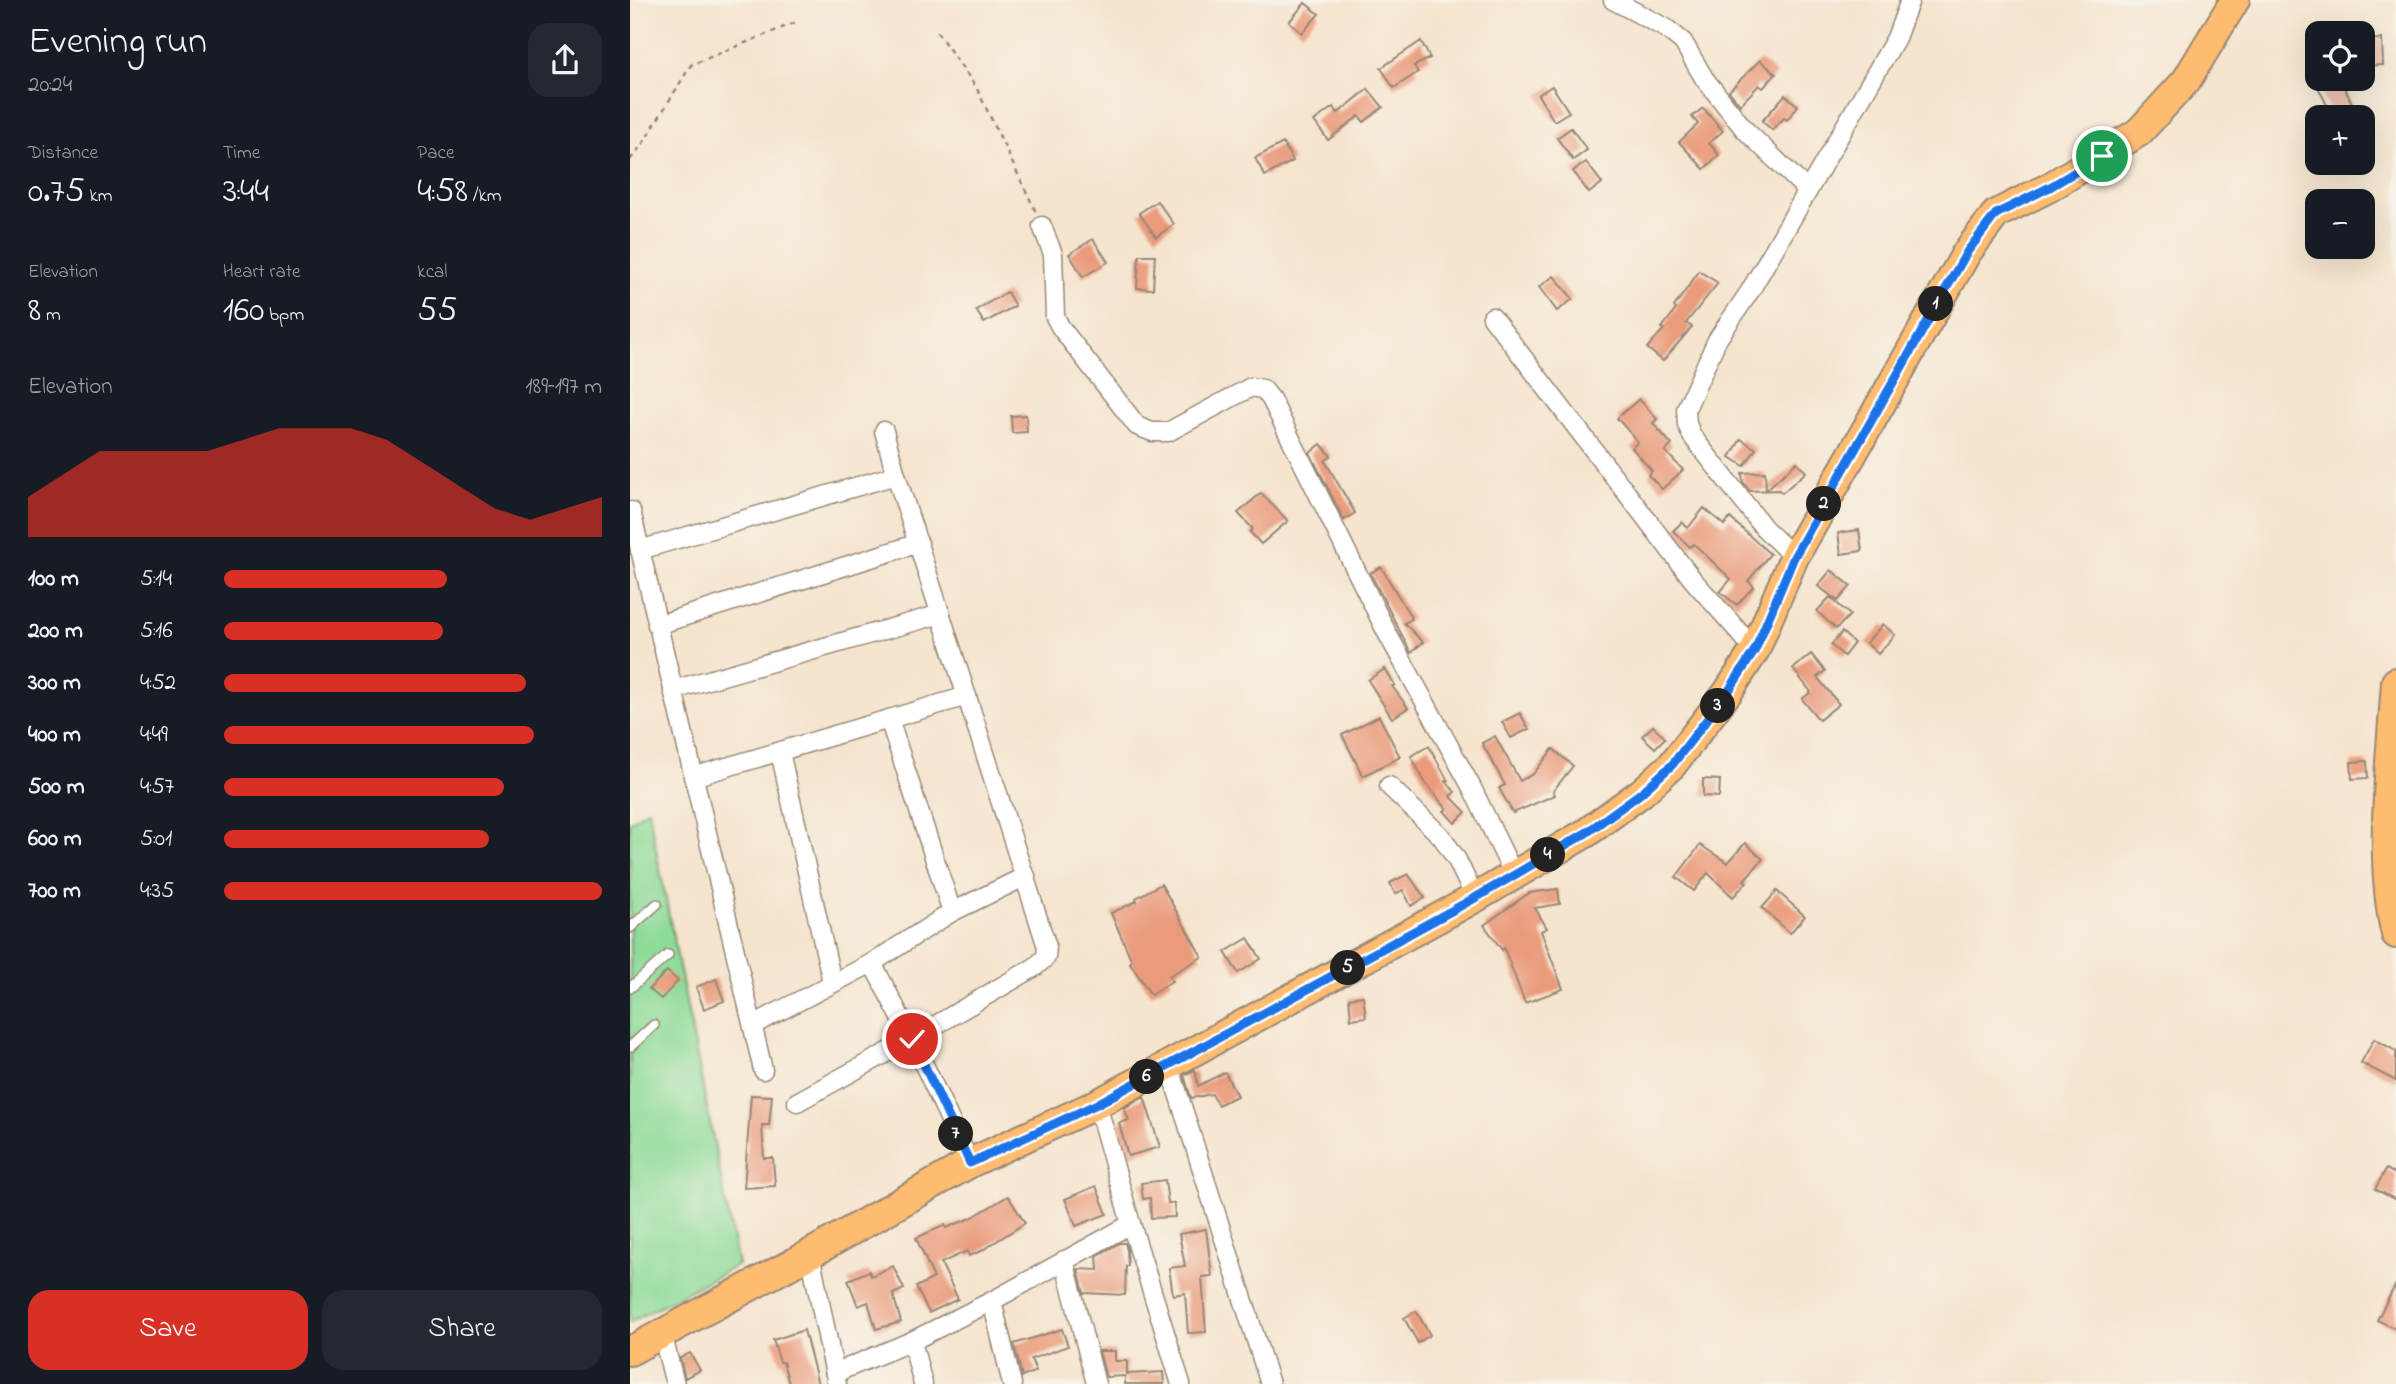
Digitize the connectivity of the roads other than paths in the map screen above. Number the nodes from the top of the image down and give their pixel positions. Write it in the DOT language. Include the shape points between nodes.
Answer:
graph roads {
  1 [pos="1613,0"];
  2 [pos="1909,0"];
  3 [pos="2235,0"];
  4 [pos="1808,191"];
  5 [pos="1042,226"];
  6 [pos="1492,317"];
  7 [pos="884,431"];
  8 [pos="896,475"];
  9 [pos="631,512"];
  10 [pos="919,543"];
  11 [pos="640,550"];
  12 [pos="1794,557"];
  13 [pos="941,614"];
  14 [pos="657,625"];
  15 [pos="1755,650"];
  16 [pos="2396,682"];
  17 [pos="673,691"];
  18 [pos="967,696"];
  19 [pos="889,719"];
  20 [pos="780,752"];
  21 [pos="693,778"];
  22 [pos="1388,786"];
  23 [pos="1514,874"];
  24 [pos="1026,876"];
  25 [pos="1475,898"];
  26 [pos="657,904"];
  27 [pos="952,912"];
  28 [pos="630,928"];
  29 [pos="2396,934"];
  30 [pos="668,955"];
  31 [pos="872,963"];
  32 [pos="832,982"];
  33 [pos="630,988"];
  34 [pos="753,1025"];
  35 [pos="654,1026"];
  36 [pos="912,1039"];
  37 [pos="630,1047"];
  38 [pos="1170,1065"];
  39 [pos="763,1070"];
  40 [pos="797,1102"];
  41 [pos="1097,1104"];
  42 [pos="970,1163"];
  43 [pos="1130,1224"];
  44 [pos="810,1255"];
  45 [pos="1065,1260"];
  46 [pos="992,1301"];
  47 [pos="662,1333"];
  48 [pos="912,1341"];
  49 [pos="630,1351"];
  50 [pos="836,1379"];
  51 [pos="675,1384"];
  52 [pos="923,1384"];
  53 [pos="1012,1384"];
  54 [pos="1097,1384"];
  55 [pos="1181,1384"];
  56 [pos="1270,1384"];
  1 -- 4 [label="street" via="1683,42 1704,78 1745,130"];
  2 -- 4 [label="street" via="1896,38"];
  3 -- 12 [label="main road" via="2186,81 2139,132 1996,214 1961,262"];
  4 -- 12 [label="street" via="1717,340 1686,409 1692,436 1764,528"];
  5 -- 23 [label="street" via="1053,254 1055,317 1137,426 1168,432 1251,387 1263,389 1271,399"];
  6 -- 15 [label="street" via="1693,580"];
  7 -- 8 [label="street"];
  8 -- 10 [label="street"];
  8 -- 11 [label="street"];
  9 -- 11 [label="street"];
  10 -- 13 [label="street"];
  10 -- 14 [label="street"];
  11 -- 14 [label="street"];
  12 -- 15 [label="main road"];
  13 -- 17 [label="street"];
  13 -- 18 [label="street"];
  14 -- 17 [label="street"];
  15 -- 23 [label="main road" via="1672,765 1586,833"];
  16 -- 29 [label="main road" via="2388,831 2389,907"];
  17 -- 21 [label="street"];
  18 -- 19 [label="street"];
  18 -- 24 [label="street"];
  19 -- 20 [label="street"];
  19 -- 27 [label="street"];
  20 -- 21 [label="street"];
  20 -- 32 [label="street"];
  21 -- 34 [label="street"];
  22 -- 25 [label="street" via="1442,837"];
  23 -- 25 [label="main road"];
  24 -- 27 [label="street"];
  24 -- 36 [label="street" via="1046,957"];
  25 -- 38 [label="main road"];
  26 -- 28 [label="lane"];
  27 -- 31 [label="street"];
  30 -- 33 [label="lane"];
  31 -- 32 [label="street"];
  31 -- 36 [label="street"];
  32 -- 34 [label="street"];
  34 -- 39 [label="street"];
  35 -- 37 [label="lane"];
  36 -- 40 [label="street"];
  36 -- 42 [label="street"];
  38 -- 41 [label="main road"];
  38 -- 56 [label="street"];
  41 -- 42 [label="main road"];
  41 -- 43 [label="street"];
  42 -- 44 [label="main road"];
  43 -- 45 [label="street"];
  43 -- 55 [label="street"];
  44 -- 47 [label="main road"];
  44 -- 50 [label="street"];
  45 -- 46 [label="street"];
  45 -- 54 [label="street"];
  46 -- 48 [label="street"];
  46 -- 53 [label="street"];
  47 -- 49 [label="main road"];
  47 -- 51 [label="street"];
  48 -- 50 [label="street"];
  48 -- 52 [label="street"];
}
